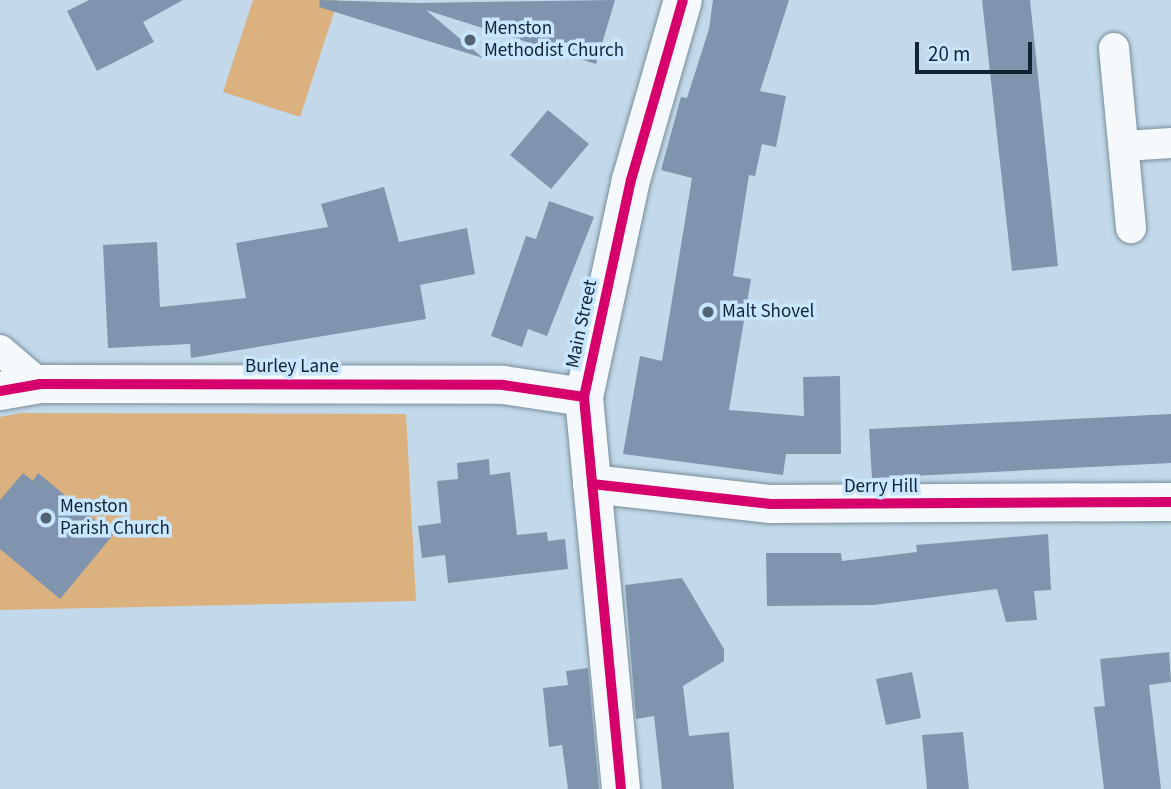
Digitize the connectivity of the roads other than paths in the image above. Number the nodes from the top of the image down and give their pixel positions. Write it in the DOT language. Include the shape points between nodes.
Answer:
graph roads {
  1 [pos="683,0"];
  2 [pos="1114,48"];
  3 [pos="1171,144"];
  4 [pos="1124,146"];
  5 [pos="1131,228"];
  6 [pos="0,350"];
  7 [pos="40,384"];
  8 [pos="0,391"];
  9 [pos="584,397"];
  10 [pos="592,484"];
  11 [pos="1171,502"];
  12 [pos="621,789"];
  1 -- 9 [label="street, Main Street" via="631,180"];
  2 -- 4 [label="street"];
  3 -- 4 [label="street"];
  4 -- 5 [label="street"];
  6 -- 7 [label="street"];
  7 -- 8 [label="street, Burley Lane"];
  7 -- 9 [label="street, Burley Lane" via="503,385"];
  9 -- 10 [label="street, Main Street"];
  10 -- 11 [label="street, Derry Hill" via="771,504"];
  10 -- 12 [label="street, Main Street"];
}
